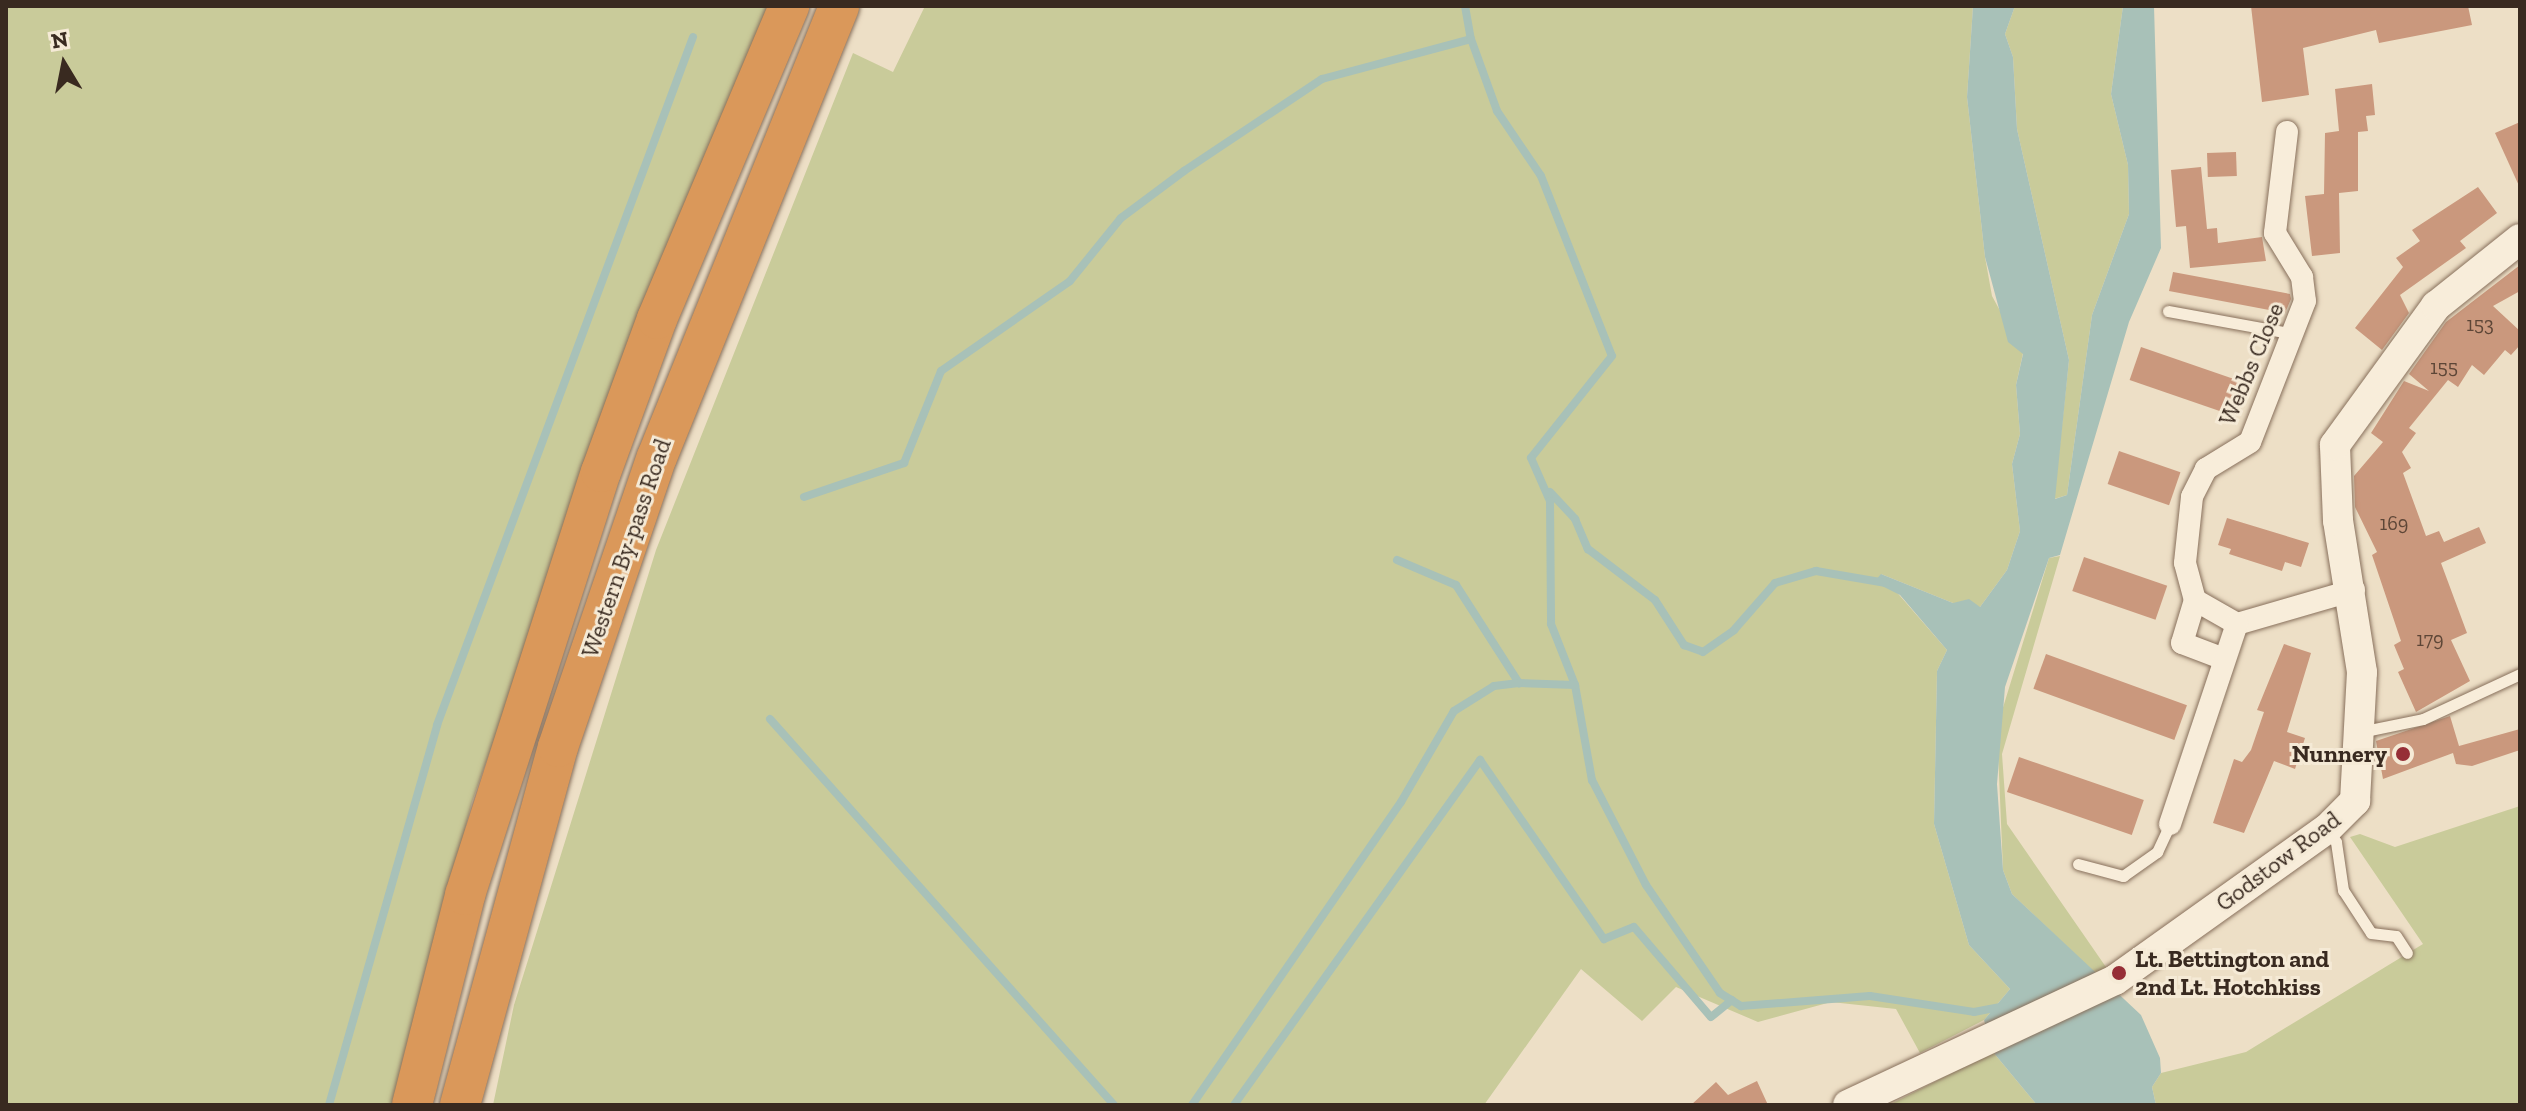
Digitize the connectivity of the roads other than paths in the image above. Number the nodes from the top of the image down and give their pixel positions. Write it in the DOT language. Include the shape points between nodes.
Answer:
graph roads {
  1 [pos="789,6"];
  2 [pos="839,6"];
  3 [pos="2287,132"];
  4 [pos="2520,239"];
  5 [pos="2168,311"];
  6 [pos="2296,334"];
  7 [pos="2354,590"];
  8 [pos="2195,600"];
  9 [pos="2237,624"];
  10 [pos="2224,659"];
  11 [pos="2520,674"];
  12 [pos="2355,732"];
  13 [pos="2170,824"];
  14 [pos="2327,829"];
  15 [pos="2078,864"];
  16 [pos="2407,953"];
  17 [pos="412,1105"];
  18 [pos="460,1105"];
  19 [pos="1848,1105"];
  1 -- 17 [label="highway, Western By-pass Road" via="663,304 601,472 465,895"];
  2 -- 18 [label="highway, Western By-pass Road" via="657,457 558,747"];
  3 -- 6 [label="street, Webbs Close" via="2275,233 2302,277 2305,301"];
  4 -- 7 [label="street, Godstow Road" via="2436,306 2345,423 2335,445 2334,473"];
  5 -- 6 [label="lane"];
  6 -- 8 [label="street, Webbs Close" via="2250,442 2206,469 2192,497 2185,563"];
  7 -- 9 [label="street"];
  7 -- 12 [label="street, Godstow Road" via="2362,672"];
  8 -- 9 [label="street"];
  8 -- 10 [label="street" via="2182,643"];
  9 -- 10 [label="street"];
  10 -- 13 [label="street"];
  11 -- 12 [label="lane" via="2423,719"];
  12 -- 14 [label="street, Godstow Road" via="2360,780 2355,801"];
  13 -- 15 [label="lane" via="2157,852 2123,876"];
  14 -- 16 [label="lane" via="2336,842 2343,890 2371,933 2396,936"];
  14 -- 19 [label="street, Godstow Road" via="2115,980"];
}
